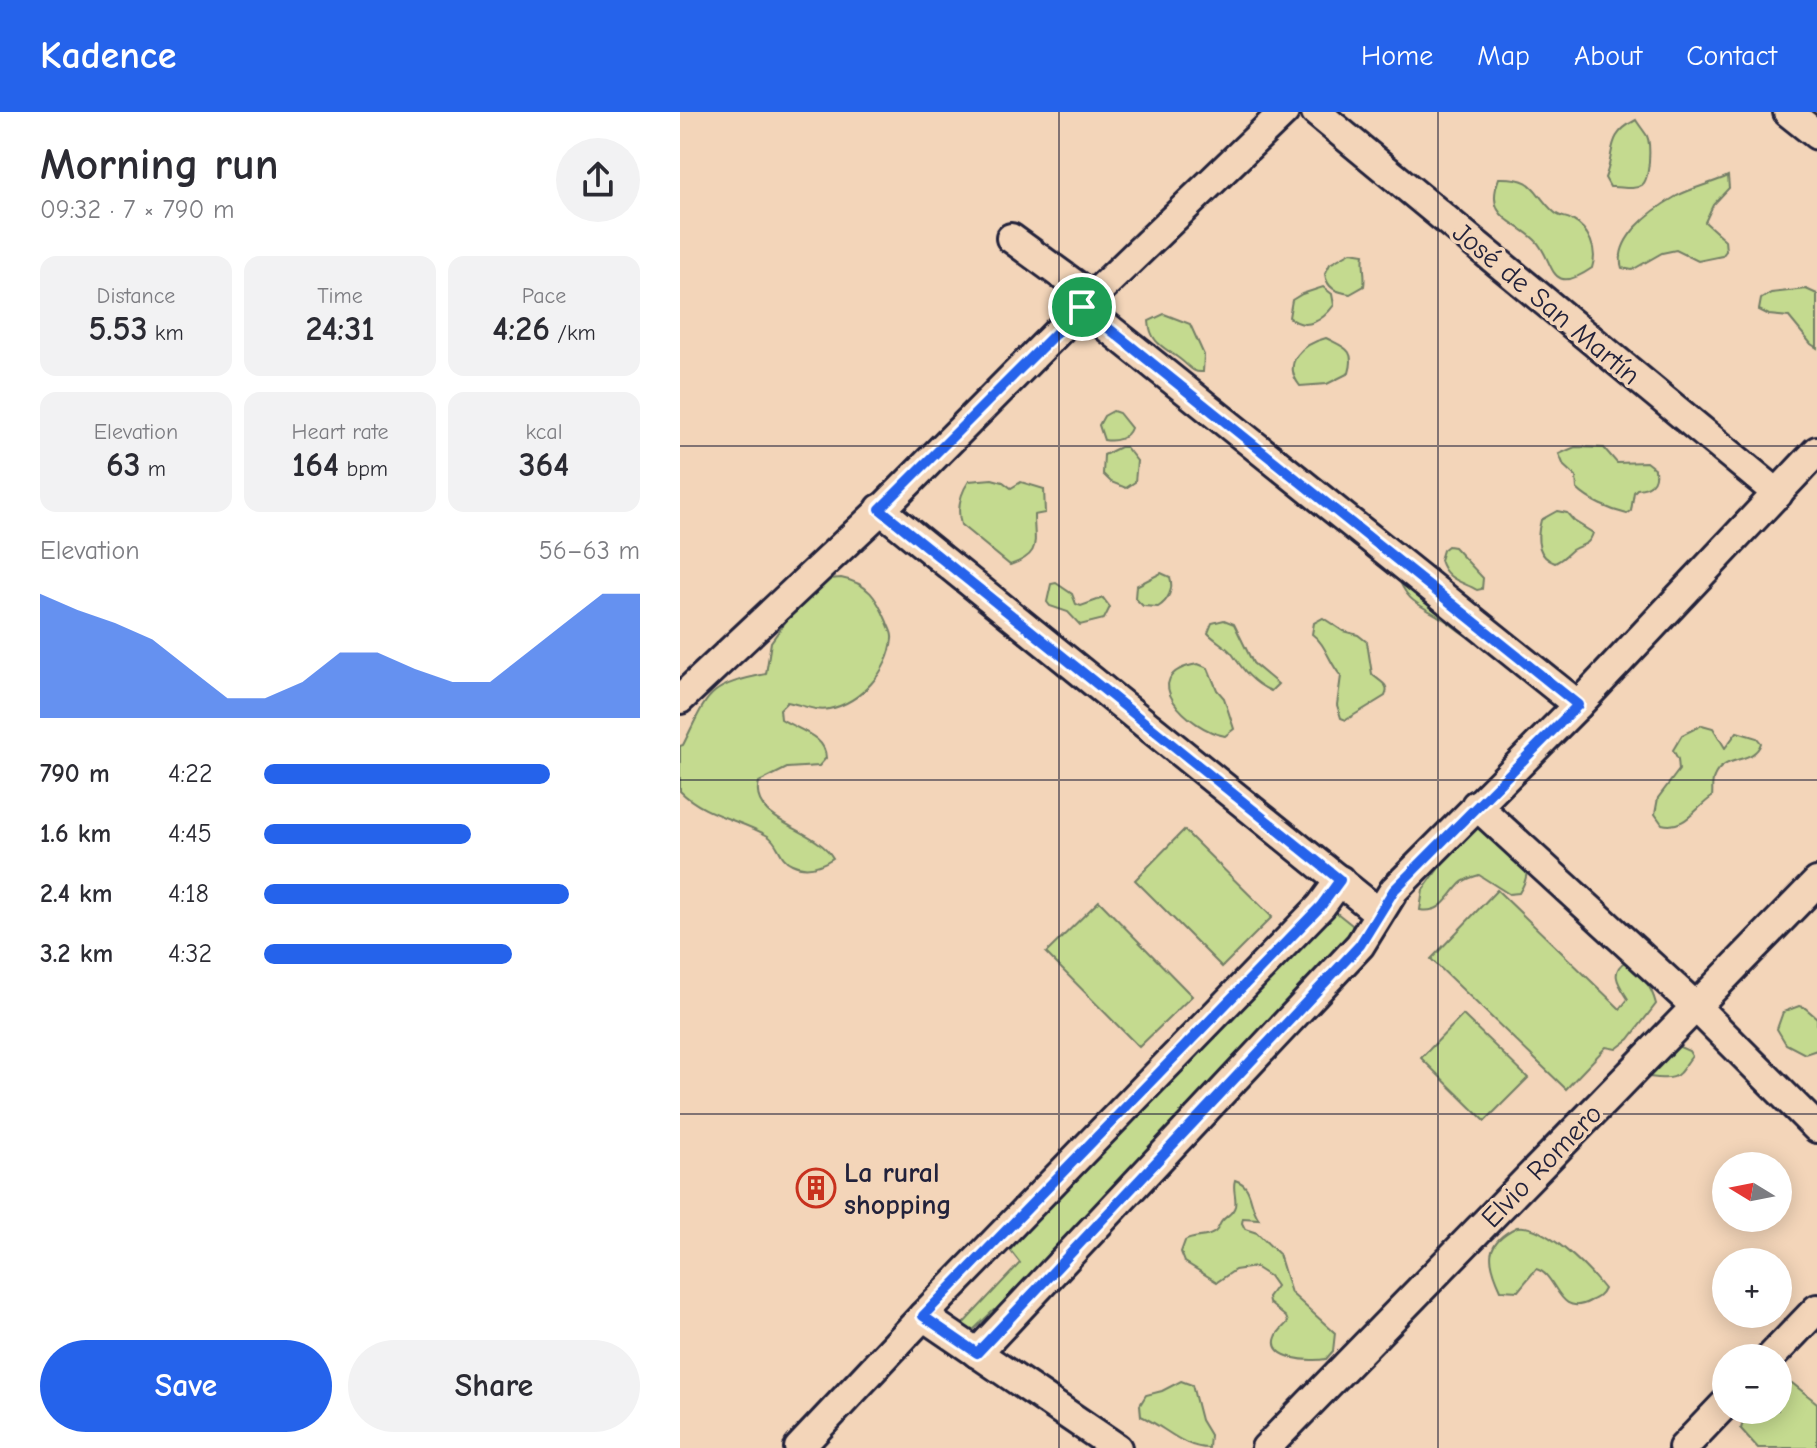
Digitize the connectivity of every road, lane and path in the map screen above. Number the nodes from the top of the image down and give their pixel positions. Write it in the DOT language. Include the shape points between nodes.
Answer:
graph roads {
  1 [pos="1284,112"];
  2 [pos="1316,112"];
  3 [pos="1788,112"];
  4 [pos="1817,135"];
  5 [pos="1011,238"];
  6 [pos="1087,302"];
  7 [pos="1817,451"];
  8 [pos="1778,494"];
  9 [pos="880,509"];
  10 [pos="680,699"];
  11 [pos="1578,705"];
  12 [pos="1476,805"];
  13 [pos="1340,880"];
  14 [pos="1817,882"];
  15 [pos="1379,913"];
  16 [pos="1695,1006"];
  17 [pos="1817,1128"];
  18 [pos="1817,1309"];
  19 [pos="923,1316"];
  20 [pos="1783,1344"];
  21 [pos="977,1353"];
  22 [pos="1712,1423"];
  23 [pos="1698,1443"];
  24 [pos="799,1448"];
  25 [pos="1117,1448"];
  26 [pos="1266,1448"];
  1 -- 6 [label="street"];
  2 -- 8 [label="street, José de San Martín"];
  3 -- 4 [label="street"];
  5 -- 6 [label="street"];
  6 -- 9 [label="street"];
  6 -- 11 [label="street"];
  7 -- 8 [label="street"];
  8 -- 11 [label="street"];
  9 -- 10 [label="street"];
  9 -- 13 [label="street"];
  11 -- 12 [label="street"];
  12 -- 15 [label="street" via="1394,890"];
  12 -- 16 [label="street"];
  13 -- 15 [label="street"];
  13 -- 19 [label="street" via="1321,906"];
  14 -- 16 [label="street, Elvio Romero"];
  15 -- 21 [label="street" via="1360,945"];
  16 -- 17 [label="street"];
  16 -- 26 [label="street, Elvio Romero"];
  18 -- 20 [label="street"];
  19 -- 21 [label="street"];
  19 -- 24 [label="street"];
  21 -- 25 [label="street"];
  22 -- 23 [label="street"];
}
